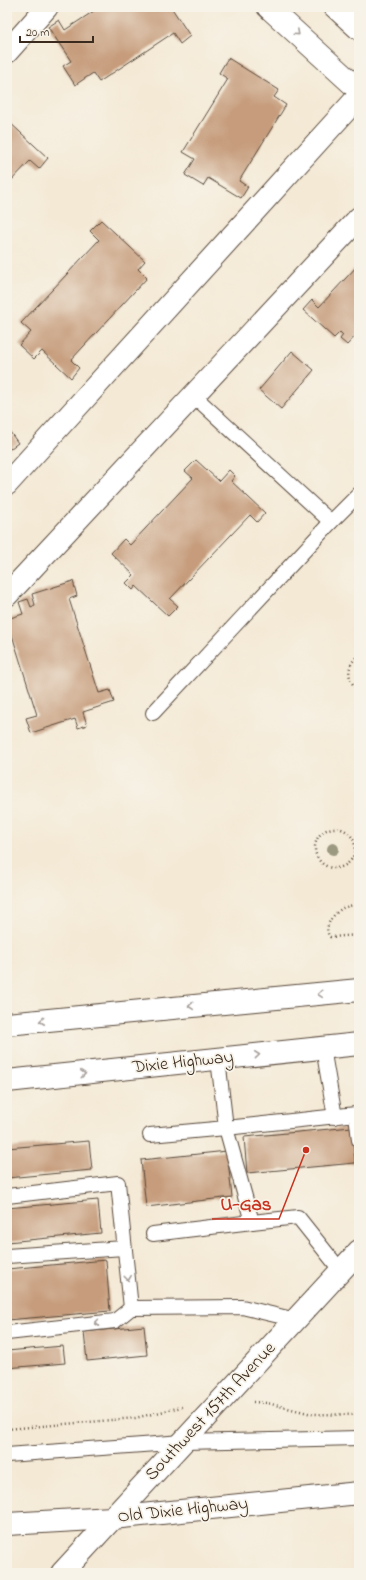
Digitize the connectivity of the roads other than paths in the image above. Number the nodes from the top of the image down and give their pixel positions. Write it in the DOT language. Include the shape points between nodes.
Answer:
graph roads {
  1 [pos="47,7"];
  2 [pos="268,7"];
  3 [pos="335,7"];
  4 [pos="359,29"];
  5 [pos="7,52"];
  6 [pos="359,90"];
  7 [pos="359,96"];
  8 [pos="359,218"];
  9 [pos="194,395"];
  10 [pos="7,484"];
  11 [pos="359,494"];
  12 [pos="331,522"];
  13 [pos="7,595"];
  14 [pos="153,713"];
  15 [pos="359,990"];
  16 [pos="7,1024"];
  17 [pos="359,1044"];
  18 [pos="323,1048"];
  19 [pos="218,1059"];
  20 [pos="7,1081"];
  21 [pos="335,1116"];
  22 [pos="226,1128"];
  23 [pos="150,1135"];
  24 [pos="359,1140"];
  25 [pos="7,1196"];
  26 [pos="252,1222"];
  27 [pos="153,1234"];
  28 [pos="124,1248"];
  29 [pos="359,1251"];
  30 [pos="7,1256"];
  31 [pos="341,1271"];
  32 [pos="131,1308"];
  33 [pos="296,1320"];
  34 [pos="7,1333"];
  35 [pos="359,1438"];
  36 [pos="183,1442"];
  37 [pos="7,1456"];
  38 [pos="359,1493"];
  39 [pos="112,1518"];
  40 [pos="7,1524"];
  41 [pos="62,1573"];
  1 -- 5 [label="main road"];
  2 -- 6 [label="main road, one-way"];
  3 -- 4 [label="main road"];
  7 -- 10 [label="main road"];
  8 -- 9 [label="main road"];
  9 -- 12 [label="lane"];
  9 -- 13 [label="main road"];
  11 -- 12 [label="lane"];
  12 -- 14 [label="lane"];
  15 -- 16 [label="main road, one-way"];
  17 -- 18 [label="main road, Dixie Highway"];
  19 -- 18 [label="main road, Dixie Highway, one-way"];
  18 -- 21 [label="lane"];
  20 -- 19 [label="main road, Dixie Highway, one-way"];
  19 -- 22 [label="lane"];
  21 -- 22 [label="lane"];
  21 -- 24 [label="lane" via="356,1114"];
  22 -- 23 [label="lane"];
  22 -- 26 [label="lane"];
  25 -- 28 [label="lane" via="118,1183"];
  26 -- 27 [label="lane"];
  26 -- 31 [label="lane" via="298,1217"];
  28 -- 30 [label="lane"];
  28 -- 32 [label="lane, one-way"];
  29 -- 31 [label="main road, Southwest 157th Avenue"];
  31 -- 33 [label="main road, Southwest 157th Avenue"];
  32 -- 33 [label="lane" via="242,1307"];
  32 -- 34 [label="lane, one-way" via="115,1321"];
  33 -- 36 [label="main road, Southwest 157th Avenue"];
  35 -- 36 [label="lane"];
  36 -- 37 [label="lane"];
  36 -- 39 [label="main road, Southwest 157th Avenue"];
  38 -- 39 [label="main road, Old Dixie Highway"];
  39 -- 40 [label="main road, Old Dixie Highway"];
  39 -- 41 [label="main road, Southwest 157th Avenue"];
}
